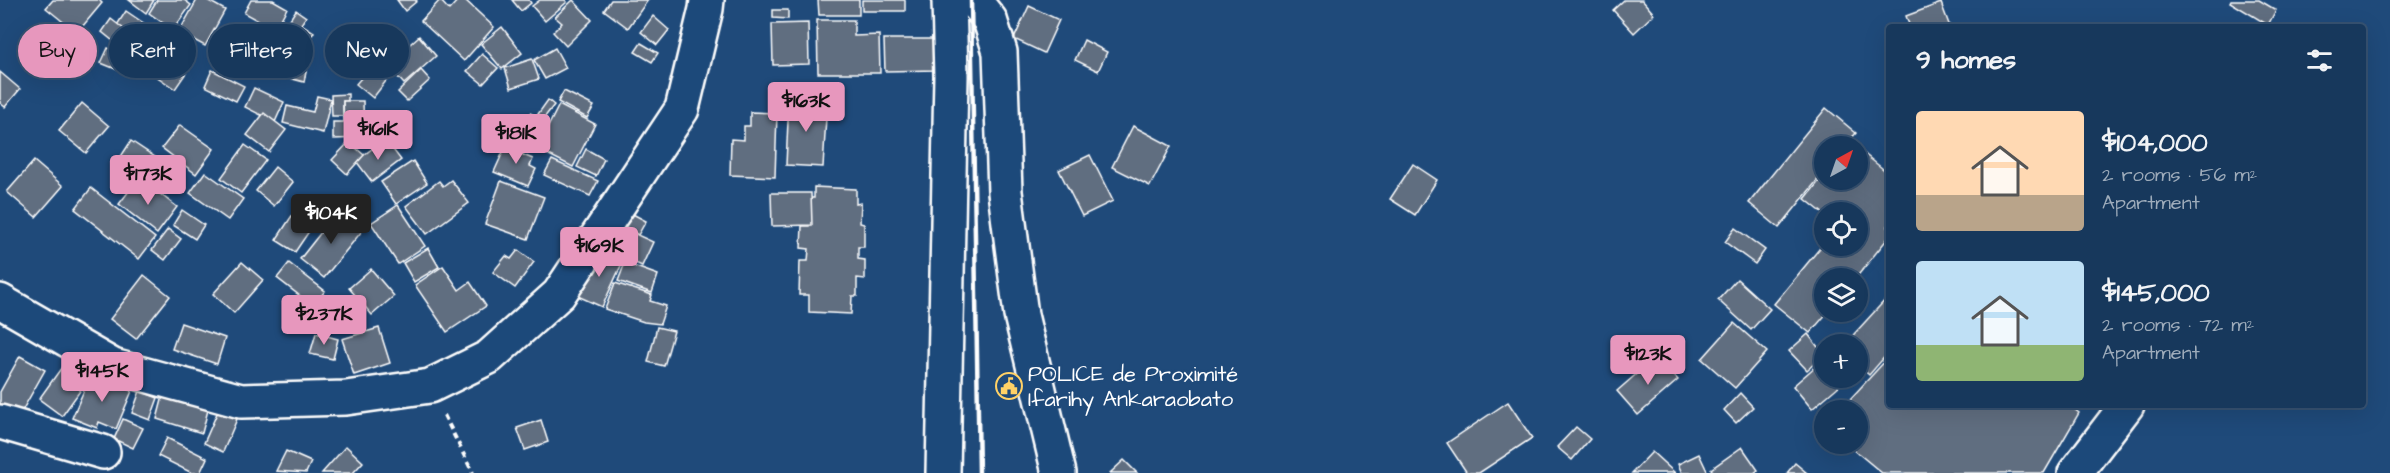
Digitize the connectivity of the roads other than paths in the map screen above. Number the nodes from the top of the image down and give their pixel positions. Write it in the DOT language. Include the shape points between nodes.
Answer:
graph roads {
  1 [pos="706,0"];
  2 [pos="949,0"];
  3 [pos="974,0"];
  4 [pos="0,301"];
  5 [pos="2125,408"];
  6 [pos="0,422"];
  7 [pos="104,452"];
  8 [pos="943,473"];
  9 [pos="1059,473"];
  10 [pos="2075,473"];
  1 -- 4 [label="street" via="682,109 559,294 489,357 430,386 346,398 241,401 113,366"];
  2 -- 8 [label="street"];
  3 -- 9 [label="street" via="990,20 1000,52 1005,192 1021,315"];
  5 -- 10 [label="street"];
  6 -- 7 [label="street"];
}
